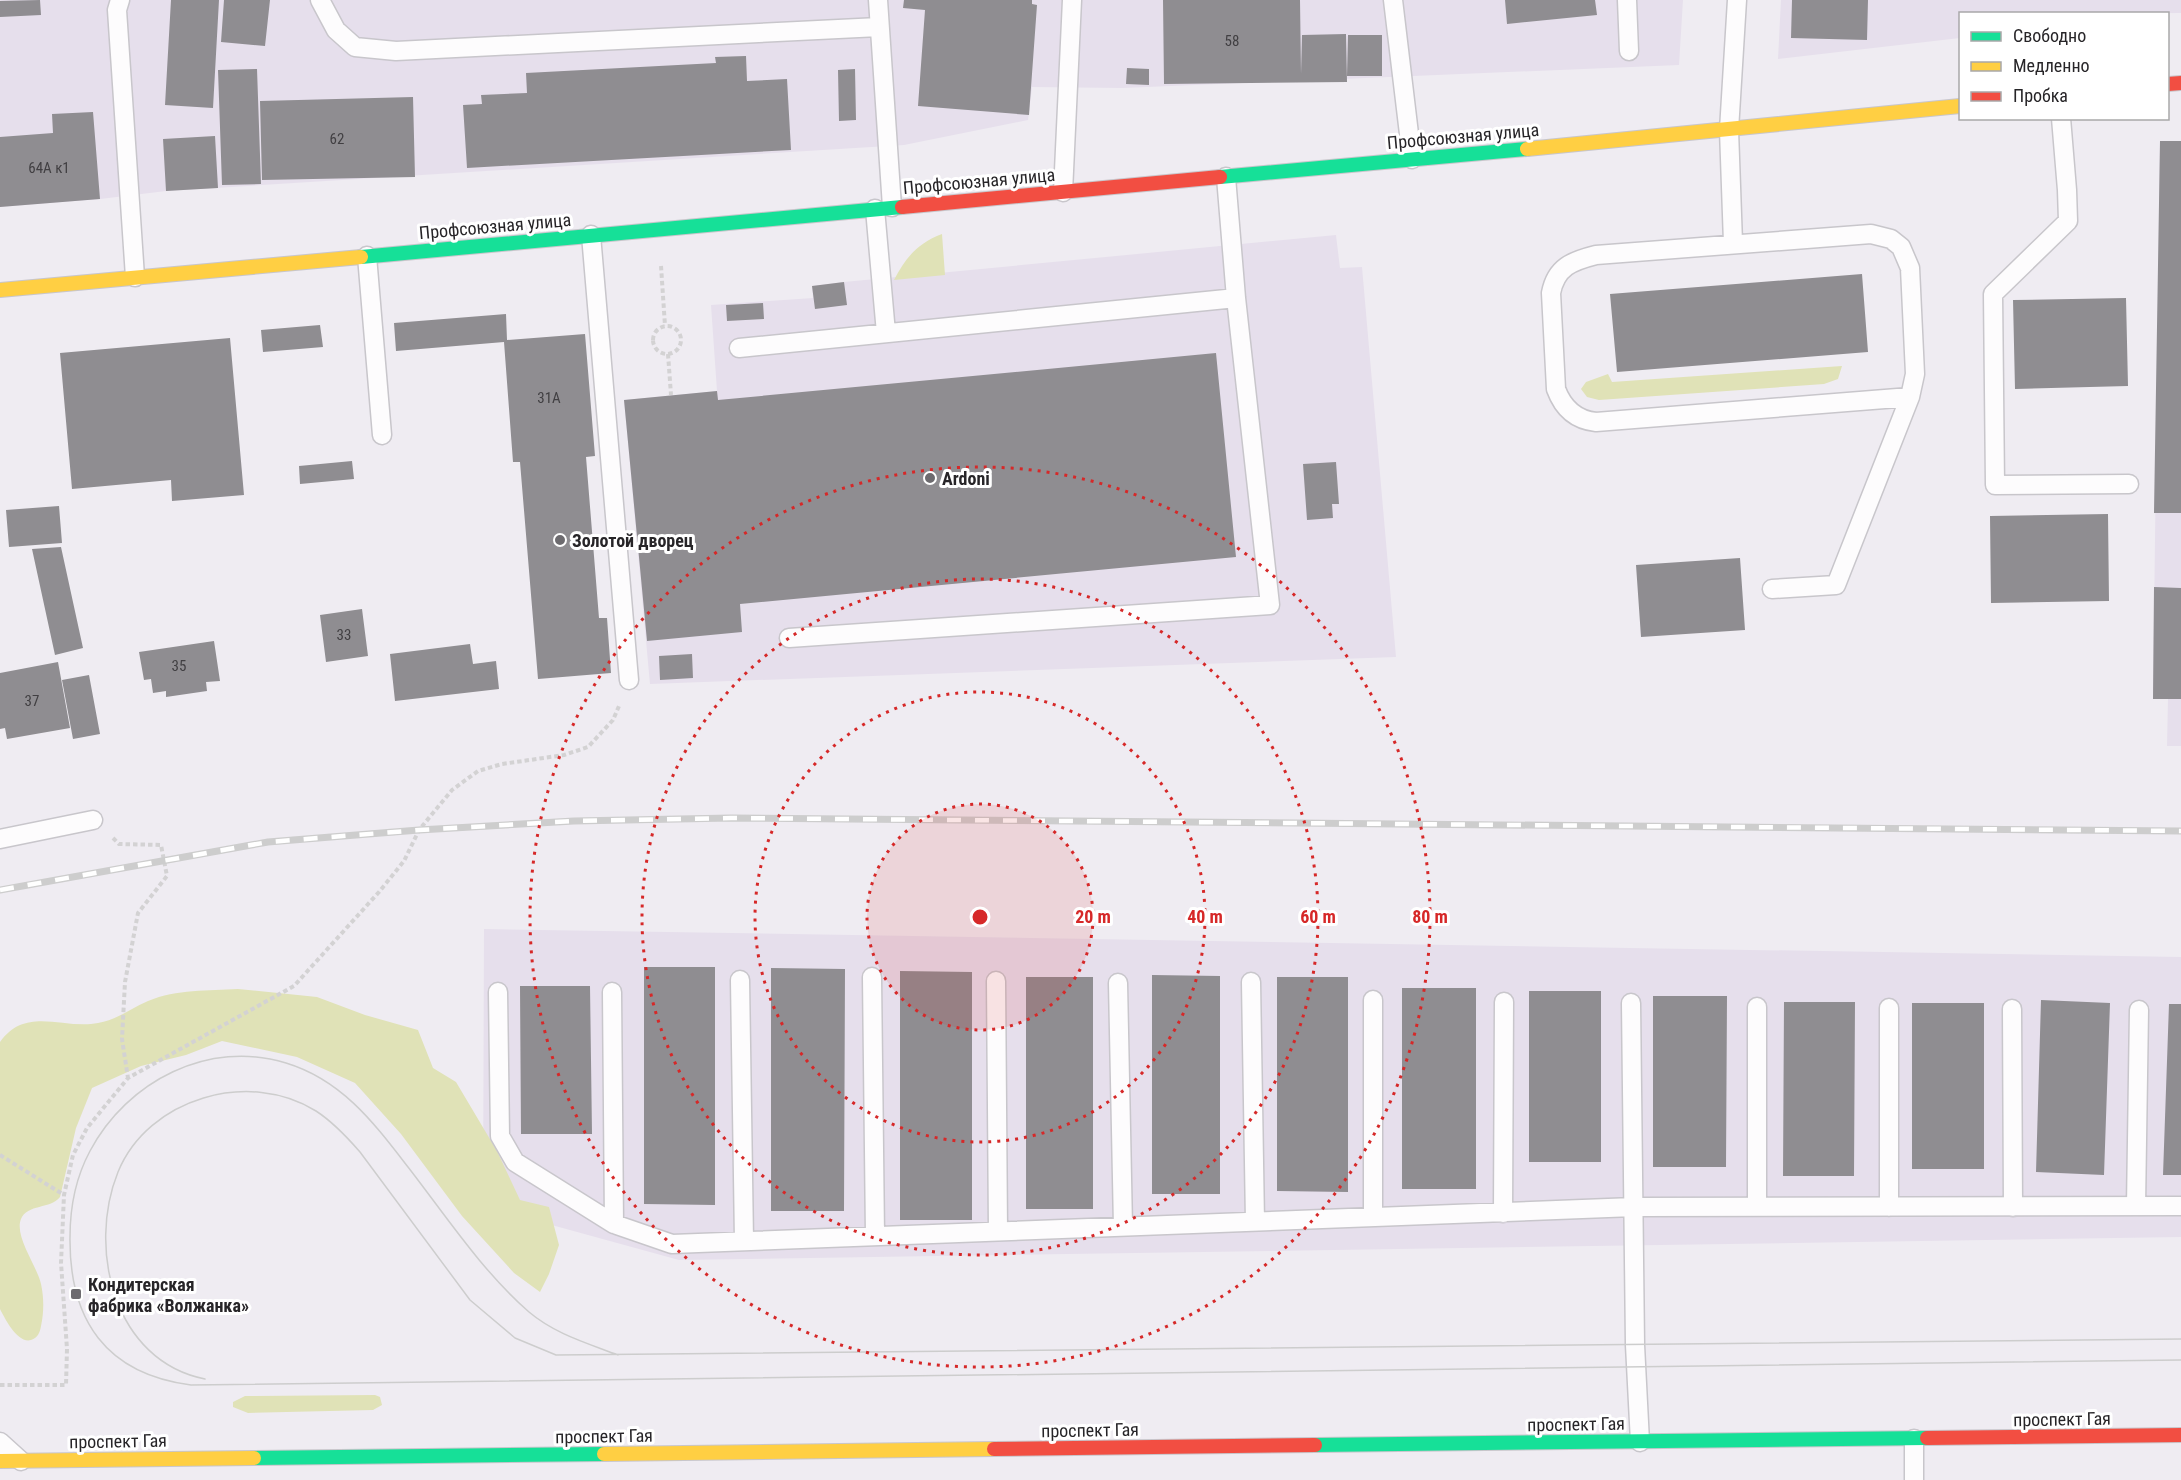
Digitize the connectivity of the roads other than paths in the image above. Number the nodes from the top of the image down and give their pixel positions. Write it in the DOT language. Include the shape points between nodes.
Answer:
graph roads {
  1 [pos="120,0"];
  2 [pos="320,0"];
  3 [pos="878,0"];
  4 [pos="1072,0"];
  5 [pos="1393,0"];
  6 [pos="1627,0"];
  7 [pos="1737,0"];
  8 [pos="879,27"];
  9 [pos="1629,51"];
  10 [pos="1959,106"];
  11 [pos="2061,120"];
  12 [pos="1729,130"];
  13 [pos="1412,159"];
  14 [pos="1226,177"];
  15 [pos="1063,192"];
  16 [pos="884,208"];
  17 [pos="591,235"];
  18 [pos="1733,243"];
  19 [pos="367,256"];
  20 [pos="135,278"];
  21 [pos="0,290"];
  22 [pos="1236,298"];
  23 [pos="886,333"];
  24 [pos="739,348"];
  25 [pos="1910,397"];
  26 [pos="382,435"];
  27 [pos="2129,484"];
  28 [pos="1772,589"];
  29 [pos="789,638"];
  30 [pos="628,680"];
  31 [pos="93,820"];
  32 [pos="0,839"];
  33 [pos="872,977"];
  34 [pos="740,980"];
  35 [pos="996,981"];
  36 [pos="1251,982"];
  37 [pos="1118,983"];
  38 [pos="498,992"];
  39 [pos="612,993"];
  40 [pos="1373,1000"];
  41 [pos="1504,1002"];
  42 [pos="1631,1002"];
  43 [pos="1757,1007"];
  44 [pos="1889,1008"];
  45 [pos="2012,1009"];
  46 [pos="2139,1010"];
  47 [pos="2136,1206"];
  48 [pos="2181,1206"];
  49 [pos="1634,1207"];
  50 [pos="1889,1207"];
  51 [pos="2013,1207"];
  52 [pos="1757,1208"];
  53 [pos="1503,1213"];
  54 [pos="1373,1217"];
  55 [pos="1255,1222"];
  56 [pos="614,1224"];
  57 [pos="1123,1227"];
  58 [pos="999,1231"];
  59 [pos="875,1236"];
  60 [pos="744,1241"];
  61 [pos="2181,1436"];
  62 [pos="1914,1439"];
  63 [pos="0,1442"];
  64 [pos="1640,1442"];
  65 [pos="66,1460"];
  66 [pos="0,1461"];
  67 [pos="21,1461"];
  68 [pos="66,1480"];
  69 [pos="1914,1480"];
  1 -- 20 [label="lane" via="117,10"];
  2 -- 8 [label="lane" via="336,30 356,47 396,51"];
  3 -- 8 [label="lane"];
  4 -- 15 [label="lane"];
  5 -- 13 [label="lane"];
  6 -- 9 [label="lane"];
  7 -- 12 [label="lane"];
  8 -- 16 [label="lane"];
  10 -- 12 [label="main road, Профсоюзная улица"];
  11 -- 27 [label="lane" via="2068,221 1992,294 1995,485"];
  12 -- 13 [label="main road, Профсоюзная улица"];
  12 -- 18 [label="lane"];
  13 -- 14 [label="main road, Профсоюзная улица"];
  14 -- 15 [label="main road, Профсоюзная улица"];
  14 -- 22 [label="lane"];
  15 -- 16 [label="main road, Профсоюзная улица"];
  16 -- 17 [label="main road, Профсоюзная улица"];
  16 -- 23 [label="lane"];
  17 -- 19 [label="main road, Профсоюзная улица"];
  17 -- 30 [label="lane"];
  18 -- 25 [label="lane" via="1871,234 1891,239 1901,247 1911,268 1915,374"];
  18 -- 25 [label="lane" via="1596,255 1575,261 1560,271 1553,280 1551,293 1556,389 1567,409 1585,421 1596,422"];
  19 -- 20 [label="main road, Профсоюзная улица"];
  19 -- 26 [label="lane"];
  20 -- 21 [label="main road, Профсоюзная улица"];
  22 -- 23 [label="lane"];
  22 -- 29 [label="lane" via="1270,605"];
  23 -- 24 [label="lane"];
  25 -- 28 [label="lane" via="1836,585"];
  31 -- 32 [label="lane"];
  33 -- 59 [label="lane"];
  34 -- 60 [label="lane"];
  35 -- 58 [label="lane"];
  36 -- 55 [label="lane"];
  37 -- 57 [label="lane"];
  38 -- 56 [label="lane" via="500,1136 515,1162"];
  39 -- 56 [label="lane"];
  40 -- 54 [label="lane"];
  41 -- 53 [label="lane"];
  42 -- 49 [label="lane"];
  43 -- 52 [label="lane"];
  44 -- 50 [label="lane"];
  45 -- 51 [label="lane"];
  46 -- 47 [label="lane"];
  47 -- 48 [label="lane"];
  47 -- 51 [label="lane"];
  49 -- 52 [label="lane"];
  49 -- 53 [label="lane"];
  49 -- 64 [label="lane"];
  50 -- 51 [label="lane"];
  50 -- 52 [label="lane"];
  53 -- 54 [label="lane"];
  54 -- 55 [label="lane"];
  55 -- 57 [label="lane"];
  56 -- 60 [label="lane" via="672,1244"];
  57 -- 58 [label="lane"];
  58 -- 59 [label="lane"];
  59 -- 60 [label="lane"];
  61 -- 62 [label="main road, проспект Гая"];
  62 -- 64 [label="main road, проспект Гая"];
  62 -- 69 [label="lane"];
  63 -- 67 [label="lane"];
  64 -- 65 [label="main road, проспект Гая"];
  65 -- 67 [label="main road, проспект Гая"];
  65 -- 68 [label="lane"];
  66 -- 67 [label="main road, проспект Гая"];
}
